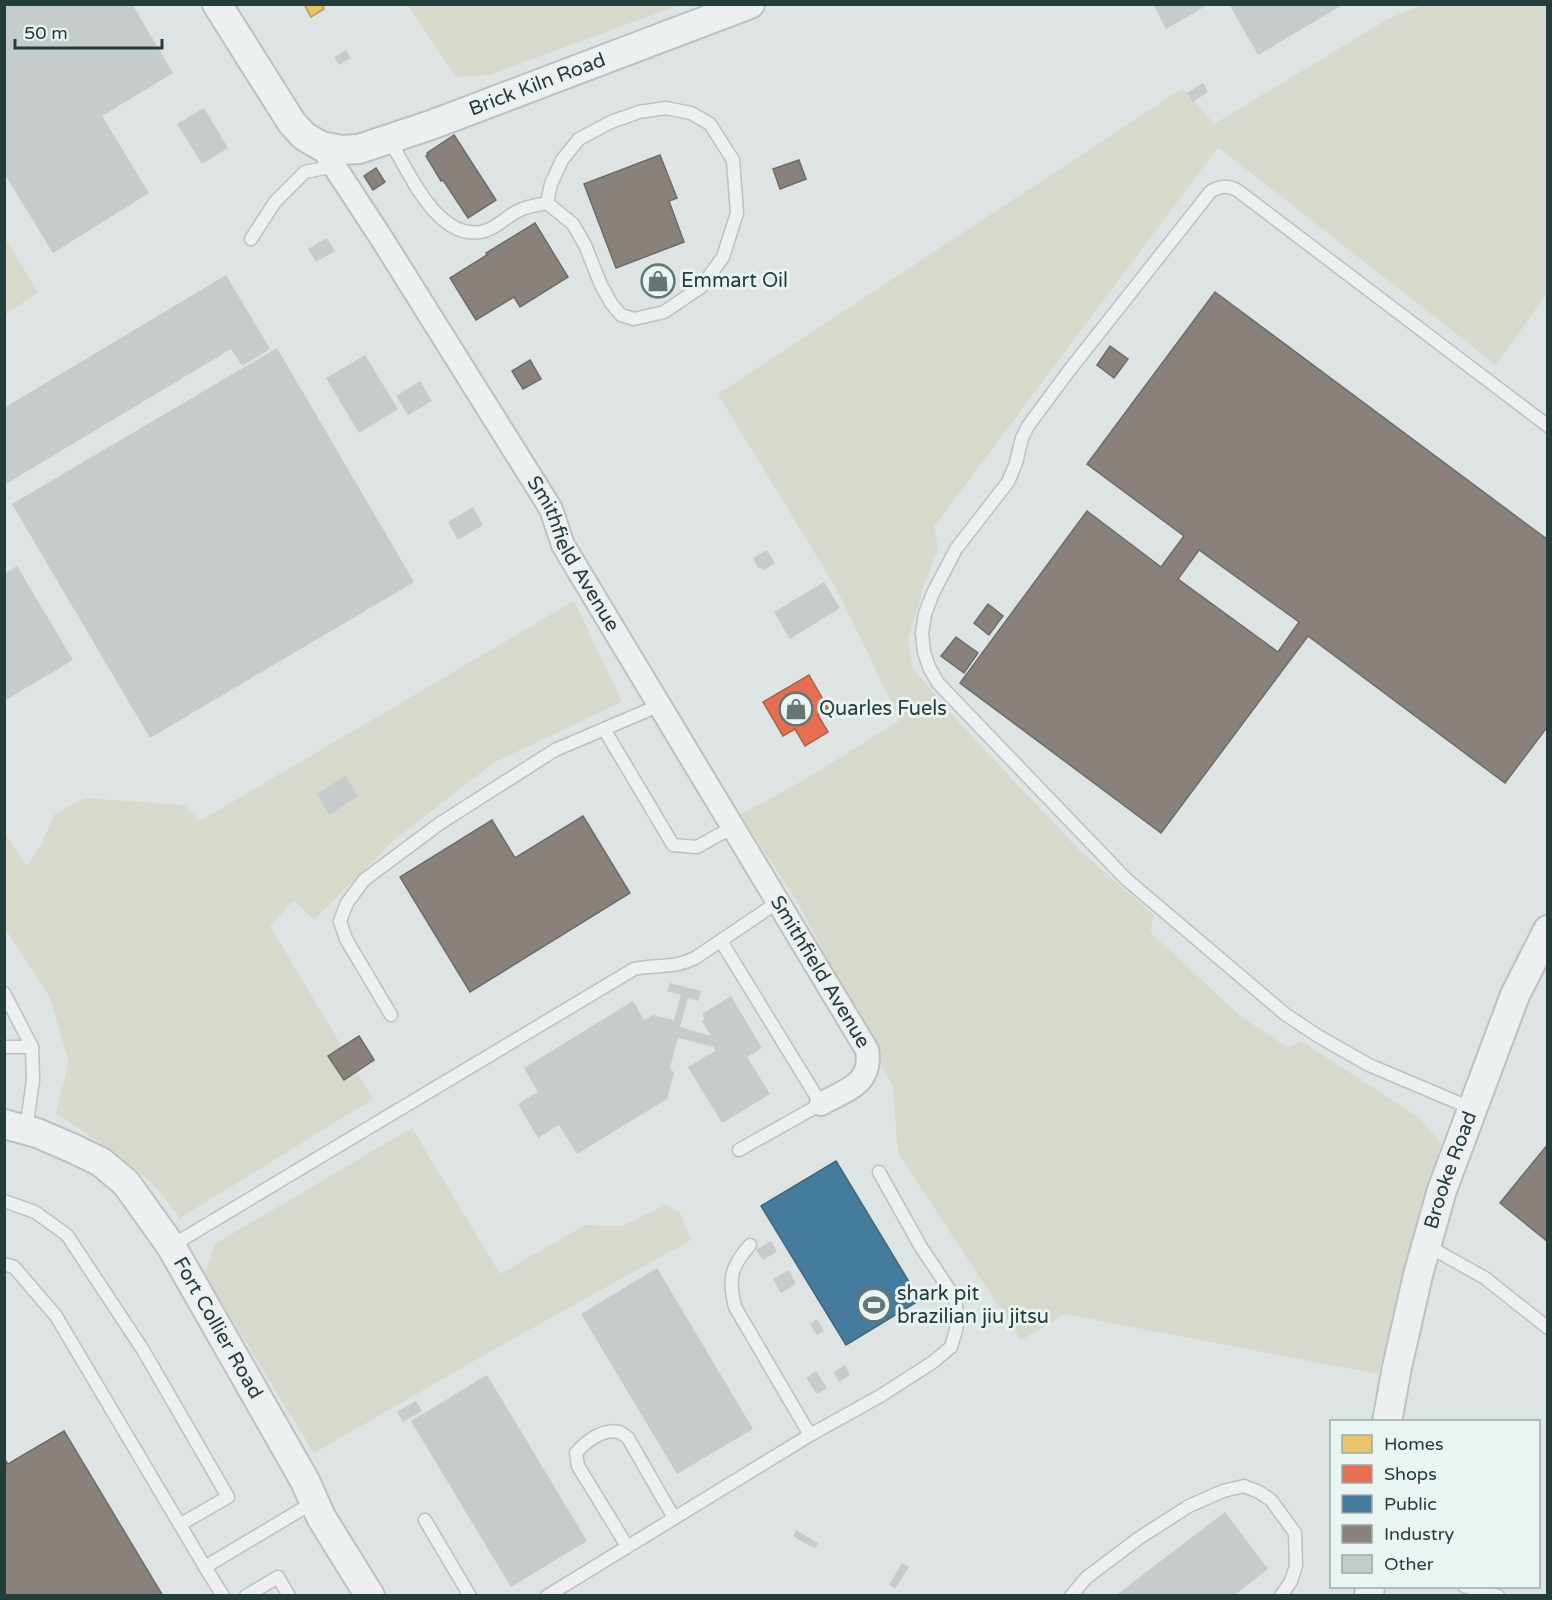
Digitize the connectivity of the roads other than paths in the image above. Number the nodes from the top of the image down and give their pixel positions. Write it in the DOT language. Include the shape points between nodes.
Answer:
graph roads {
  1 [pos="217,4"];
  2 [pos="750,4"];
  3 [pos="389,139"];
  4 [pos="328,156"];
  5 [pos="547,203"];
  6 [pos="251,239"];
  7 [pos="1548,426"];
  8 [pos="660,705"];
  9 [pos="604,729"];
  10 [pos="733,827"];
  11 [pos="778,902"];
  12 [pos="1548,930"];
  13 [pos="720,941"];
  14 [pos="4,993"];
  15 [pos="391,1015"];
  16 [pos="4,1047"];
  17 [pos="32,1047"];
  18 [pos="821,1104"];
  19 [pos="1473,1109"];
  20 [pos="15,1127"];
  21 [pos="739,1150"];
  22 [pos="879,1172"];
  23 [pos="4,1201"];
  24 [pos="750,1245"];
  25 [pos="1426,1245"];
  26 [pos="171,1246"];
  27 [pos="4,1264"];
  28 [pos="1548,1328"];
  29 [pos="1388,1420"];
  30 [pos="810,1436"];
  31 [pos="314,1502"];
  32 [pos="674,1518"];
  33 [pos="425,1520"];
  34 [pos="181,1524"];
  35 [pos="627,1546"];
  36 [pos="205,1567"];
  37 [pos="1468,1588"];
  38 [pos="223,1596"];
  39 [pos="246,1596"];
  40 [pos="290,1596"];
  41 [pos="370,1596"];
  42 [pos="470,1596"];
  43 [pos="547,1596"];
  44 [pos="1071,1596"];
  45 [pos="1281,1596"];
  46 [pos="1497,1596"];
  1 -- 4 [label="street, Smithfield Avenue" via="292,123"];
  2 -- 3 [label="street, Brick Kiln Road"];
  3 -- 4 [label="street, Brick Kiln Road"];
  3 -- 5 [label="lane" via="427,204 449,225 469,233 486,231 520,210"];
  4 -- 6 [label="lane" via="275,202"];
  4 -- 8 [label="street, Smithfield Avenue" via="551,509 563,545"];
  5 -- 5 [label="lane" via="573,224 611,303 621,315 634,320 664,312 692,293 723,257 737,213 733,160 710,124 691,113 666,108 639,112 579,139 562,160"];
  7 -- 19 [label="lane" via="1237,190 1220,186 1211,191 1028,426 1008,482 956,549 933,593 922,633 924,652 938,683 1126,879 1285,1014 1318,1036 1369,1065"];
  8 -- 9 [label="lane"];
  8 -- 10 [label="street, Smithfield Avenue"];
  9 -- 10 [label="lane" via="673,845 697,848"];
  9 -- 15 [label="lane" via="555,750 439,824 364,880 347,903 340,921 346,939"];
  10 -- 11 [label="street, Smithfield Avenue"];
  11 -- 13 [label="lane"];
  11 -- 18 [label="street, Smithfield Avenue" via="867,1050 867,1073"];
  12 -- 19 [label="street, Brooke Road" via="1515,995"];
  13 -- 18 [label="lane"];
  13 -- 26 [label="lane" via="686,963 634,969"];
  14 -- 17 [label="lane"];
  16 -- 17 [label="lane"];
  17 -- 20 [label="lane" via="33,1080"];
  18 -- 21 [label="lane"];
  19 -- 25 [label="street, Brooke Road"];
  20 -- 26 [label="street, Fort Collier Road" via="101,1162 126,1183"];
  22 -- 30 [label="lane" via="955,1298 956,1330 951,1347 933,1362"];
  23 -- 34 [label="lane" via="35,1212 67,1235 143,1350 228,1497"];
  24 -- 30 [label="lane" via="732,1275 735,1306"];
  25 -- 28 [label="lane" via="1485,1278"];
  25 -- 29 [label="street, Brooke Road"];
  26 -- 31 [label="street, Fort Collier Road"];
  27 -- 34 [label="lane" via="14,1267 56,1316"];
  30 -- 32 [label="lane"];
  31 -- 36 [label="lane"];
  31 -- 41 [label="street, Fort Collier Road"];
  32 -- 35 [label="lane"];
  32 -- 35 [label="lane" via="628,1438 619,1432 602,1433 584,1443 576,1454 578,1466"];
  33 -- 42 [label="lane"];
  34 -- 36 [label="lane"];
  35 -- 43 [label="lane"];
  36 -- 38 [label="lane"];
  37 -- 46 [label="lane"];
  39 -- 40 [label="lane" via="278,1576"];
  44 -- 45 [label="lane" via="1086,1578 1189,1506 1244,1486 1271,1500 1294,1533 1296,1566"];
}
